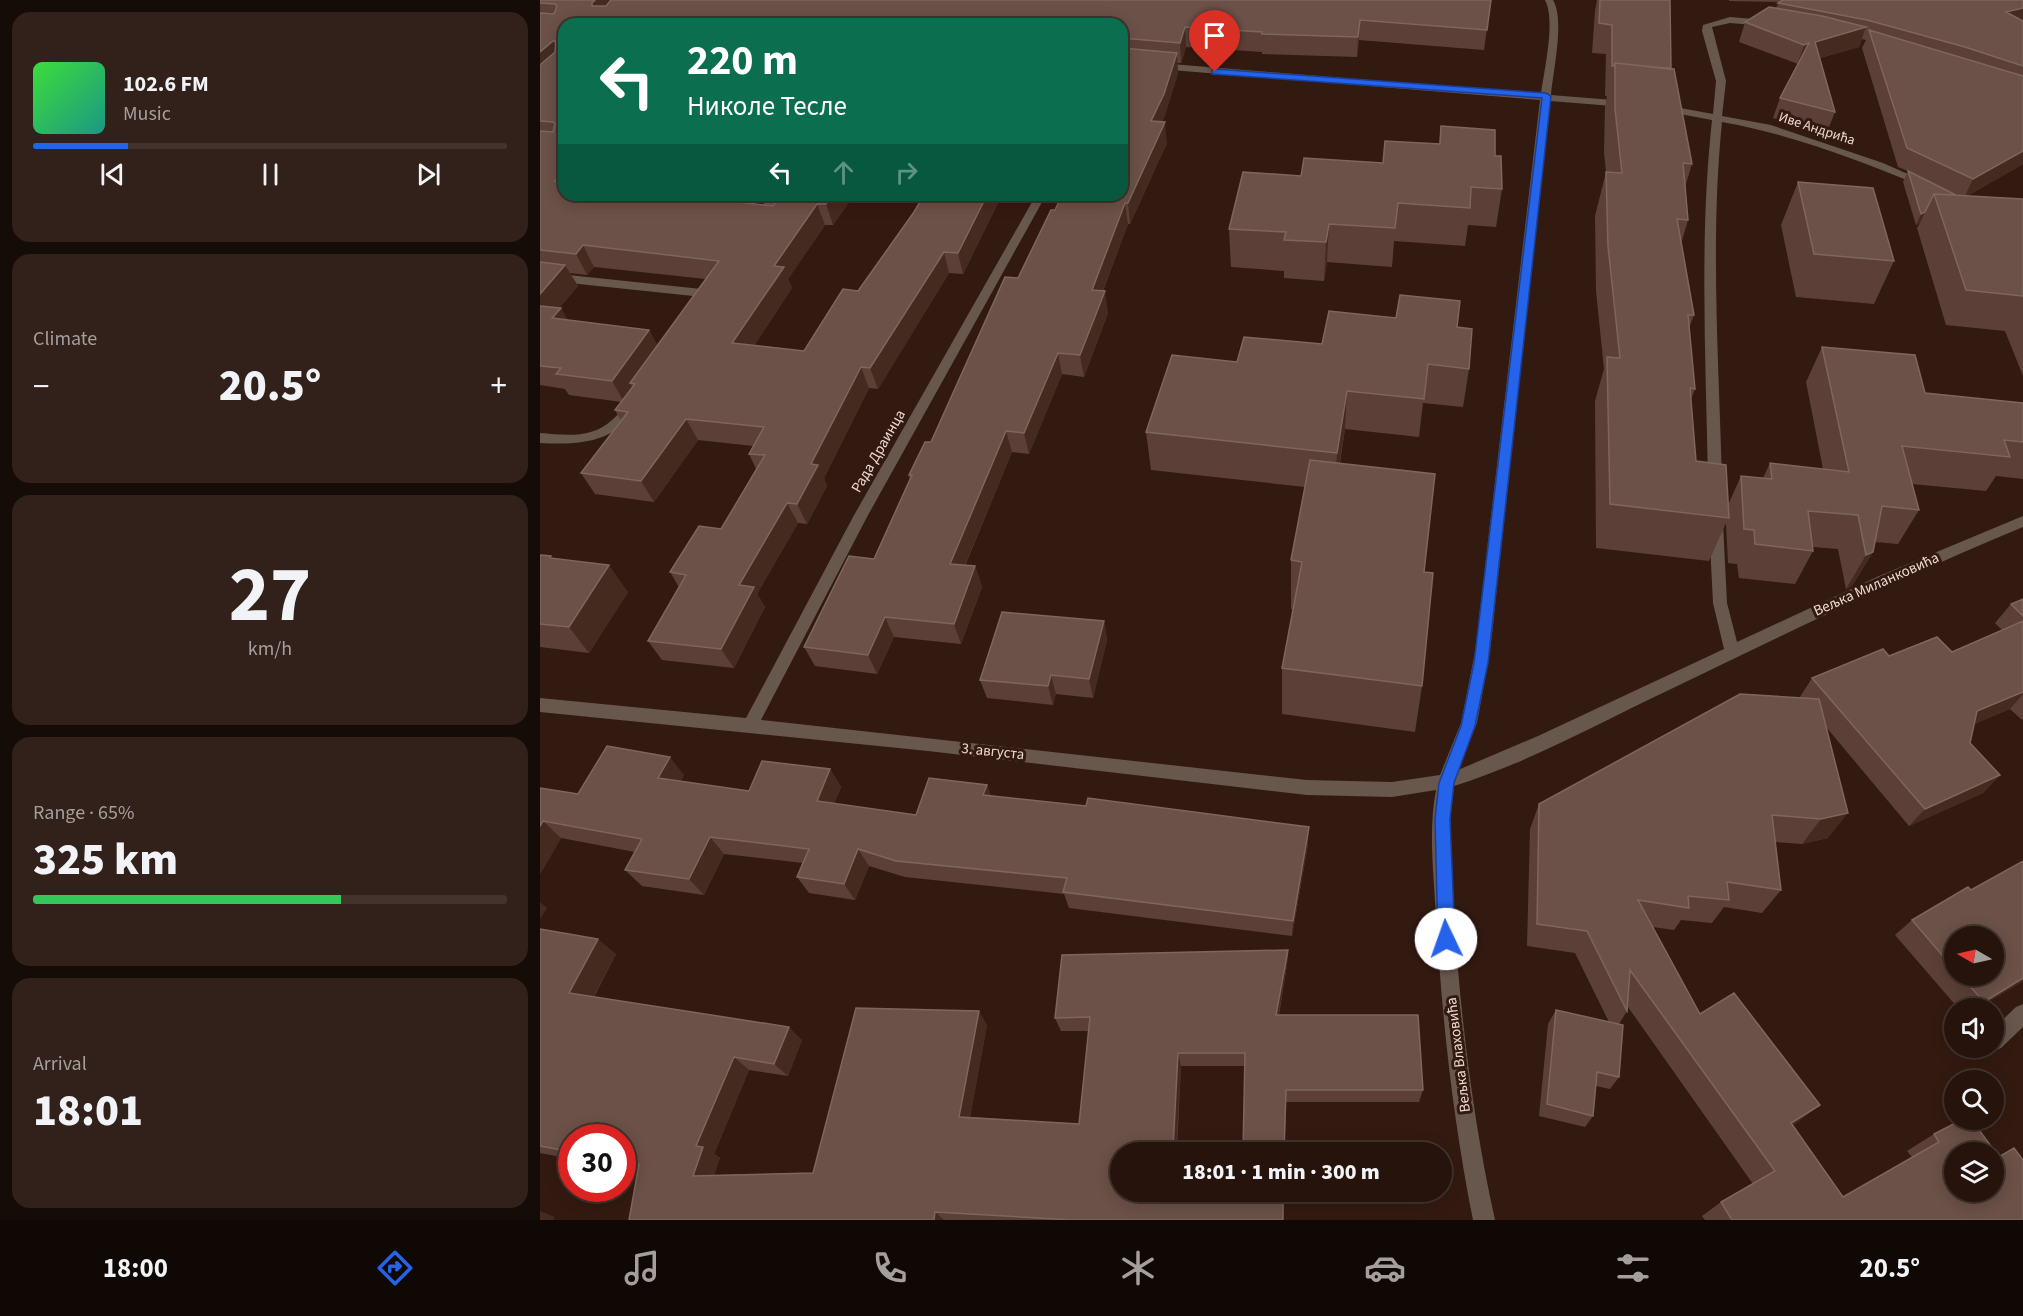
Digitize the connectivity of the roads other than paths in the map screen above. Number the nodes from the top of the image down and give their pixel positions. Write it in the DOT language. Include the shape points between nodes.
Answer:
graph roads {
  1 [pos="1549,0"];
  2 [pos="1776,25"];
  3 [pos="1128,64"];
  4 [pos="1546,96"];
  5 [pos="1718,117"];
  6 [pos="1937,190"];
  7 [pos="771,201"];
  8 [pos="1038,201"];
  9 [pos="761,215"];
  10 [pos="540,276"];
  11 [pos="698,312"];
  12 [pos="639,397"];
  13 [pos="540,438"];
  14 [pos="2023,520"];
  15 [pos="1732,652"];
  16 [pos="540,705"];
  17 [pos="750,726"];
  18 [pos="1446,783"];
  19 [pos="2023,1014"];
  20 [pos="2004,1032"];
  21 [pos="1485,1220"];
  1 -- 4 [label="street, Вељка Влаховића" via="1554,17"];
  2 -- 5 [label="street" via="1730,20 1708,25 1721,81"];
  3 -- 4 [label="street, Иве Андрића"];
  4 -- 5 [label="street, Иве Андрића"];
  4 -- 18 [label="street, Вељка Влаховића" via="1481,663 1468,726"];
  5 -- 6 [label="street, Иве Андрића" via="1805,139"];
  5 -- 15 [label="street" via="1710,235 1716,507 1720,603"];
  7 -- 9 [label="street"];
  8 -- 17 [label="street, Рада Драинца" via="860,517"];
  10 -- 11 [label="street" via="711,294"];
  12 -- 13 [label="street" via="615,428 600,435 586,439"];
  14 -- 15 [label="street, Вељка Миланковића"];
  15 -- 18 [label="street, Вељка Миланковића" via="1522,752"];
  16 -- 17 [label="street, 3. августа"];
  17 -- 18 [label="street, 3. августа" via="1301,787 1401,790"];
  18 -- 21 [label="street, Вељка Влаховића" via="1443,878 1454,1031 1464,1113"];
  19 -- 20 [label="street"];
}
